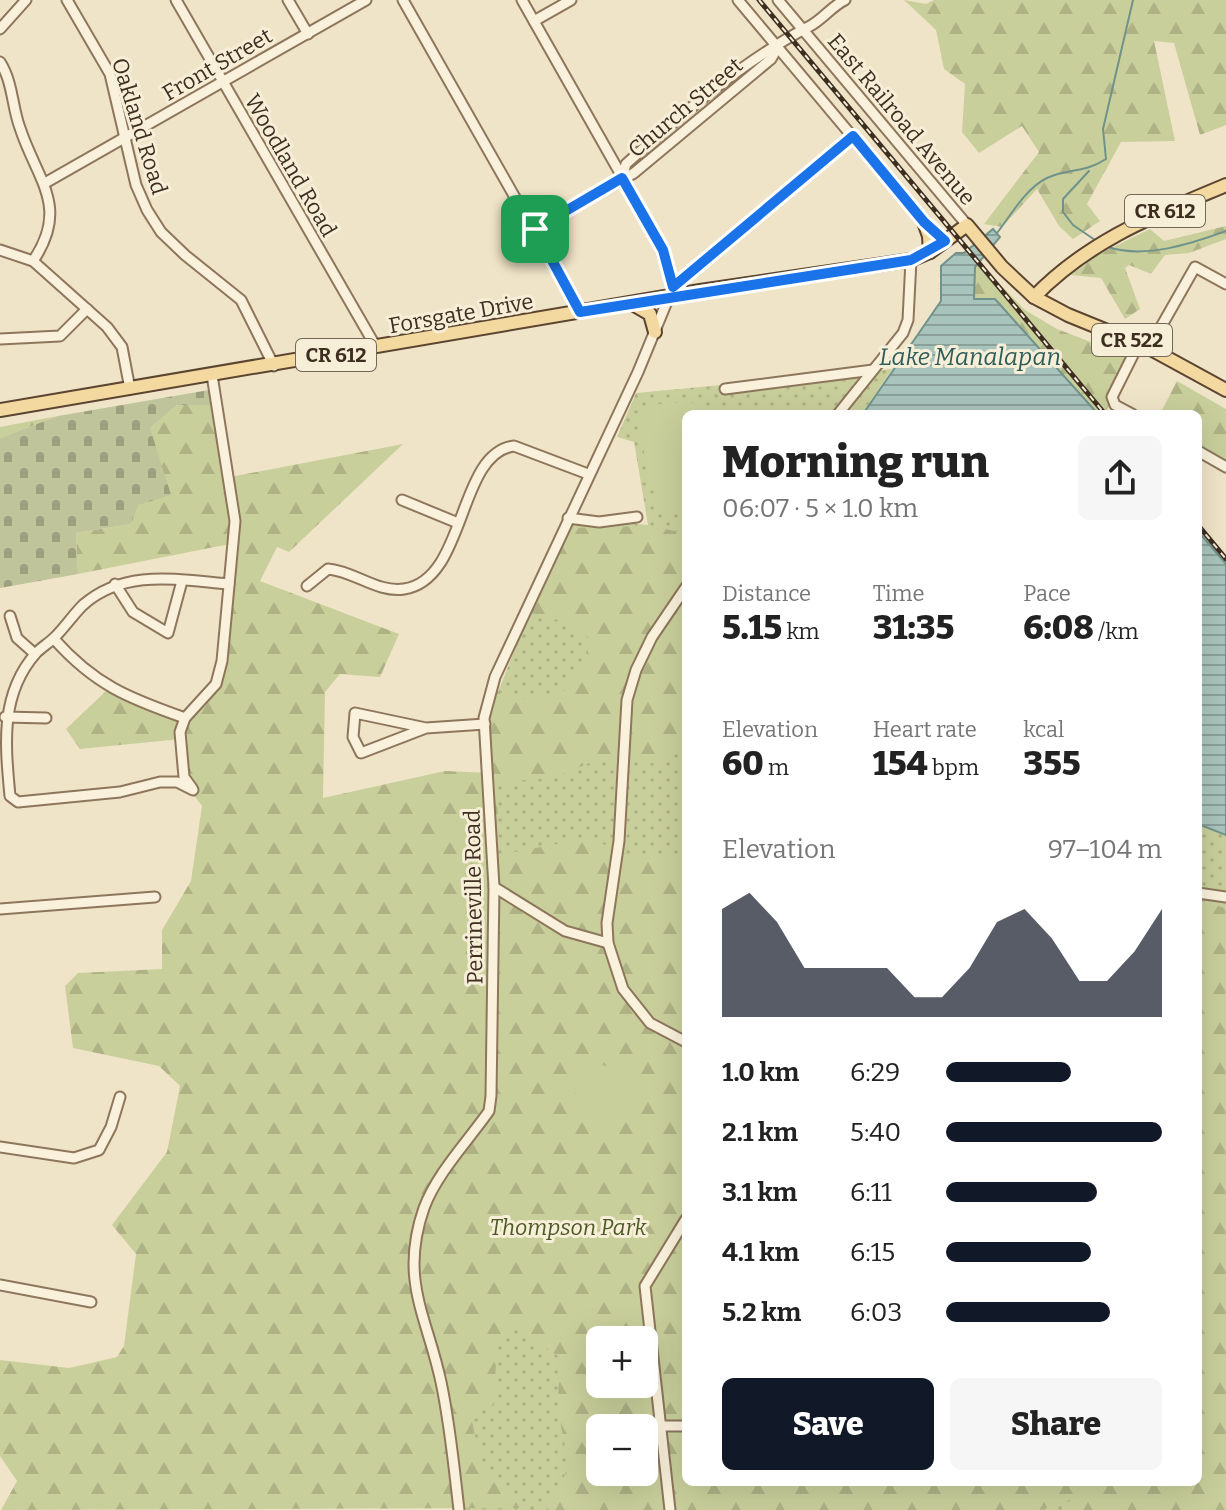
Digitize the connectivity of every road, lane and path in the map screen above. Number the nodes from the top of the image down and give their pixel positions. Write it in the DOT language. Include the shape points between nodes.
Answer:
graph roads {
  1 [pos="26,0"];
  2 [pos="67,0"];
  3 [pos="176,0"];
  4 [pos="288,0"];
  5 [pos="366,0"];
  6 [pos="403,0"];
  7 [pos="522,0"];
  8 [pos="571,0"];
  9 [pos="738,0"];
  10 [pos="778,0"];
  11 [pos="845,0"];
  12 [pos="534,21"];
  13 [pos="0,29"];
  14 [pos="803,29"];
  15 [pos="308,34"];
  16 [pos="778,47"];
  17 [pos="0,62"];
  18 [pos="222,82"];
  19 [pos="853,136"];
  20 [pos="124,138"];
  21 [pos="622,178"];
  22 [pos="45,183"];
  23 [pos="1226,185"];
  24 [pos="924,222"];
  25 [pos="967,225"];
  26 [pos="535,229"];
  27 [pos="945,241"];
  28 [pos="0,250"];
  29 [pos="930,252"];
  30 [pos="911,260"];
  31 [pos="33,261"];
  32 [pos="1226,284"];
  33 [pos="672,292"];
  34 [pos="1034,297"];
  35 [pos="631,303"];
  36 [pos="87,309"];
  37 [pos="580,312"];
  38 [pos="655,332"];
  39 [pos="0,339"];
  40 [pos="1144,346"];
  41 [pos="376,347"];
  42 [pos="274,366"];
  43 [pos="873,370"];
  44 [pos="212,375"];
  45 [pos="130,389"];
  46 [pos="725,389"];
  47 [pos="1226,390"];
  48 [pos="0,410"];
  49 [pos="841,410"];
  50 [pos="1124,410"];
  51 [pos="1202,453"];
  52 [pos="1226,467"];
  53 [pos="588,474"];
  54 [pos="402,500"];
  55 [pos="637,517"];
  56 [pos="568,518"];
  57 [pos="458,523"];
  58 [pos="182,581"];
  59 [pos="115,584"];
  60 [pos="229,584"];
  61 [pos="307,586"];
  62 [pos="682,593"];
  63 [pos="10,616"];
  64 [pos="54,639"];
  65 [pos="35,654"];
  66 [pos="3,694"];
  67 [pos="5,717"];
  68 [pos="46,718"];
  69 [pos="185,718"];
  70 [pos="485,724"];
  71 [pos="426,728"];
  72 [pos="494,887"];
  73 [pos="1202,894"];
  74 [pos="155,897"];
  75 [pos="1226,897"];
  76 [pos="0,909"];
  77 [pos="608,943"];
  78 [pos="682,1040"];
  79 [pos="120,1097"];
  80 [pos="0,1147"];
  81 [pos="682,1226"];
  82 [pos="0,1285"];
  83 [pos="91,1302"];
  84 [pos="659,1426"];
  85 [pos="682,1426"];
  86 [pos="459,1510"];
  87 [pos="670,1510"];
  1 -- 13 [label="street"];
  2 -- 20 [label="street, Oakland Road" via="110,74"];
  3 -- 18 [label="street, Woodland Road"];
  4 -- 15 [label="street"];
  5 -- 15 [label="street, Front Street"];
  6 -- 26 [label="street"];
  7 -- 12 [label="street"];
  8 -- 12 [label="street"];
  9 -- 16 [label="street"];
  10 -- 14 [label="street, East Railroad Avenue / CR 522"];
  11 -- 14 [label="street, Church Street"];
  12 -- 21 [label="street"];
  14 -- 16 [label="street, Church Street"];
  14 -- 25 [label="street, East Railroad Avenue / CR 522"];
  15 -- 18 [label="street, Front Street"];
  16 -- 19 [label="street"];
  16 -- 21 [label="street, Church Street" via="771,59"];
  17 -- 22 [label="street" via="27,149"];
  18 -- 20 [label="street, Front Street"];
  18 -- 41 [label="street, Woodland Road"];
  19 -- 24 [label="street"];
  19 -- 33 [label="street"];
  20 -- 22 [label="street, Front Street"];
  20 -- 42 [label="street, Oakland Road" via="136,185 161,232 241,300"];
  21 -- 26 [label="street, Church Street"];
  21 -- 33 [label="street" via="663,250"];
  22 -- 31 [label="street" via="51,225"];
  23 -- 34 [label="main road, CR 612" via="1105,239"];
  24 -- 27 [label="street"];
  24 -- 29 [label="main road"];
  25 -- 27 [label="main road, Forsgate Drive / CR 612"];
  25 -- 34 [label="main road, CR 522"];
  26 -- 37 [label="street"];
  27 -- 29 [label="main road, Forsgate Drive / CR 612"];
  28 -- 31 [label="street"];
  29 -- 30 [label="main road, Forsgate Drive / CR 612"];
  30 -- 33 [label="main road, Forsgate Drive / CR 612"];
  30 -- 43 [label="street" via="908,320"];
  31 -- 36 [label="street"];
  32 -- 40 [label="street" via="1195,267"];
  33 -- 35 [label="main road, Forsgate Drive / CR 612"];
  33 -- 38 [label="street, Perrineville Road"];
  34 -- 40 [label="main road, CR 522"];
  35 -- 37 [label="main road, Forsgate Drive / CR 612"];
  35 -- 38 [label="main road" via="650,314"];
  36 -- 39 [label="street" via="60,336"];
  36 -- 45 [label="street" via="122,347"];
  37 -- 41 [label="main road, Forsgate Drive / CR 612"];
  38 -- 53 [label="street, Perrineville Road"];
  40 -- 47 [label="main road, CR 522"];
  40 -- 50 [label="street" via="1112,397"];
  41 -- 42 [label="main road, Forsgate Drive / CR 612"];
  42 -- 44 [label="main road, Forsgate Drive / CR 612"];
  43 -- 46 [label="street"];
  43 -- 49 [label="street"];
  44 -- 45 [label="main road, Forsgate Drive / CR 612"];
  44 -- 60 [label="street" via="235,521"];
  45 -- 48 [label="main road, Forsgate Drive / CR 612"];
  51 -- 52 [label="street"];
  53 -- 56 [label="street, Perrineville Road"];
  53 -- 57 [label="street" via="514,446 503,447 487,463"];
  54 -- 57 [label="street"];
  55 -- 56 [label="street" via="599,522"];
  56 -- 70 [label="street, Perrineville Road" via="495,677"];
  57 -- 61 [label="street" via="442,560 417,585 383,588 328,569"];
  58 -- 59 [label="street" via="147,578"];
  58 -- 59 [label="street" via="168,633 133,612"];
  58 -- 60 [label="street"];
  59 -- 64 [label="street" via="84,605"];
  60 -- 69 [label="street" via="216,684"];
  62 -- 77 [label="street" via="652,637 627,700"];
  63 -- 65 [label="street" via="17,638"];
  64 -- 65 [label="street"];
  64 -- 69 [label="street" via="99,682"];
  65 -- 66 [label="street"];
  66 -- 67 [label="street"];
  67 -- 68 [label="street"];
  67 -- 69 [label="street" via="10,796 18,802 120,792 160,782 177,782 193,790 183,770 180,732"];
  70 -- 71 [label="street"];
  70 -- 72 [label="street, Perrineville Road"];
  71 -- 71 [label="street" via="355,713 353,737 361,753"];
  72 -- 77 [label="street" via="565,931"];
  72 -- 86 [label="street, Perrineville Road" via="489,1111 433,1189 414,1265 414,1294 440,1380"];
  73 -- 75 [label="street"];
  74 -- 76 [label="street"];
  77 -- 78 [label="street" via="623,989 650,1023"];
  79 -- 80 [label="street" via="99,1150 74,1158"];
  81 -- 84 [label="street" via="645,1286"];
  82 -- 83 [label="street"];
  84 -- 85 [label="street"];
  84 -- 87 [label="street"];
}
